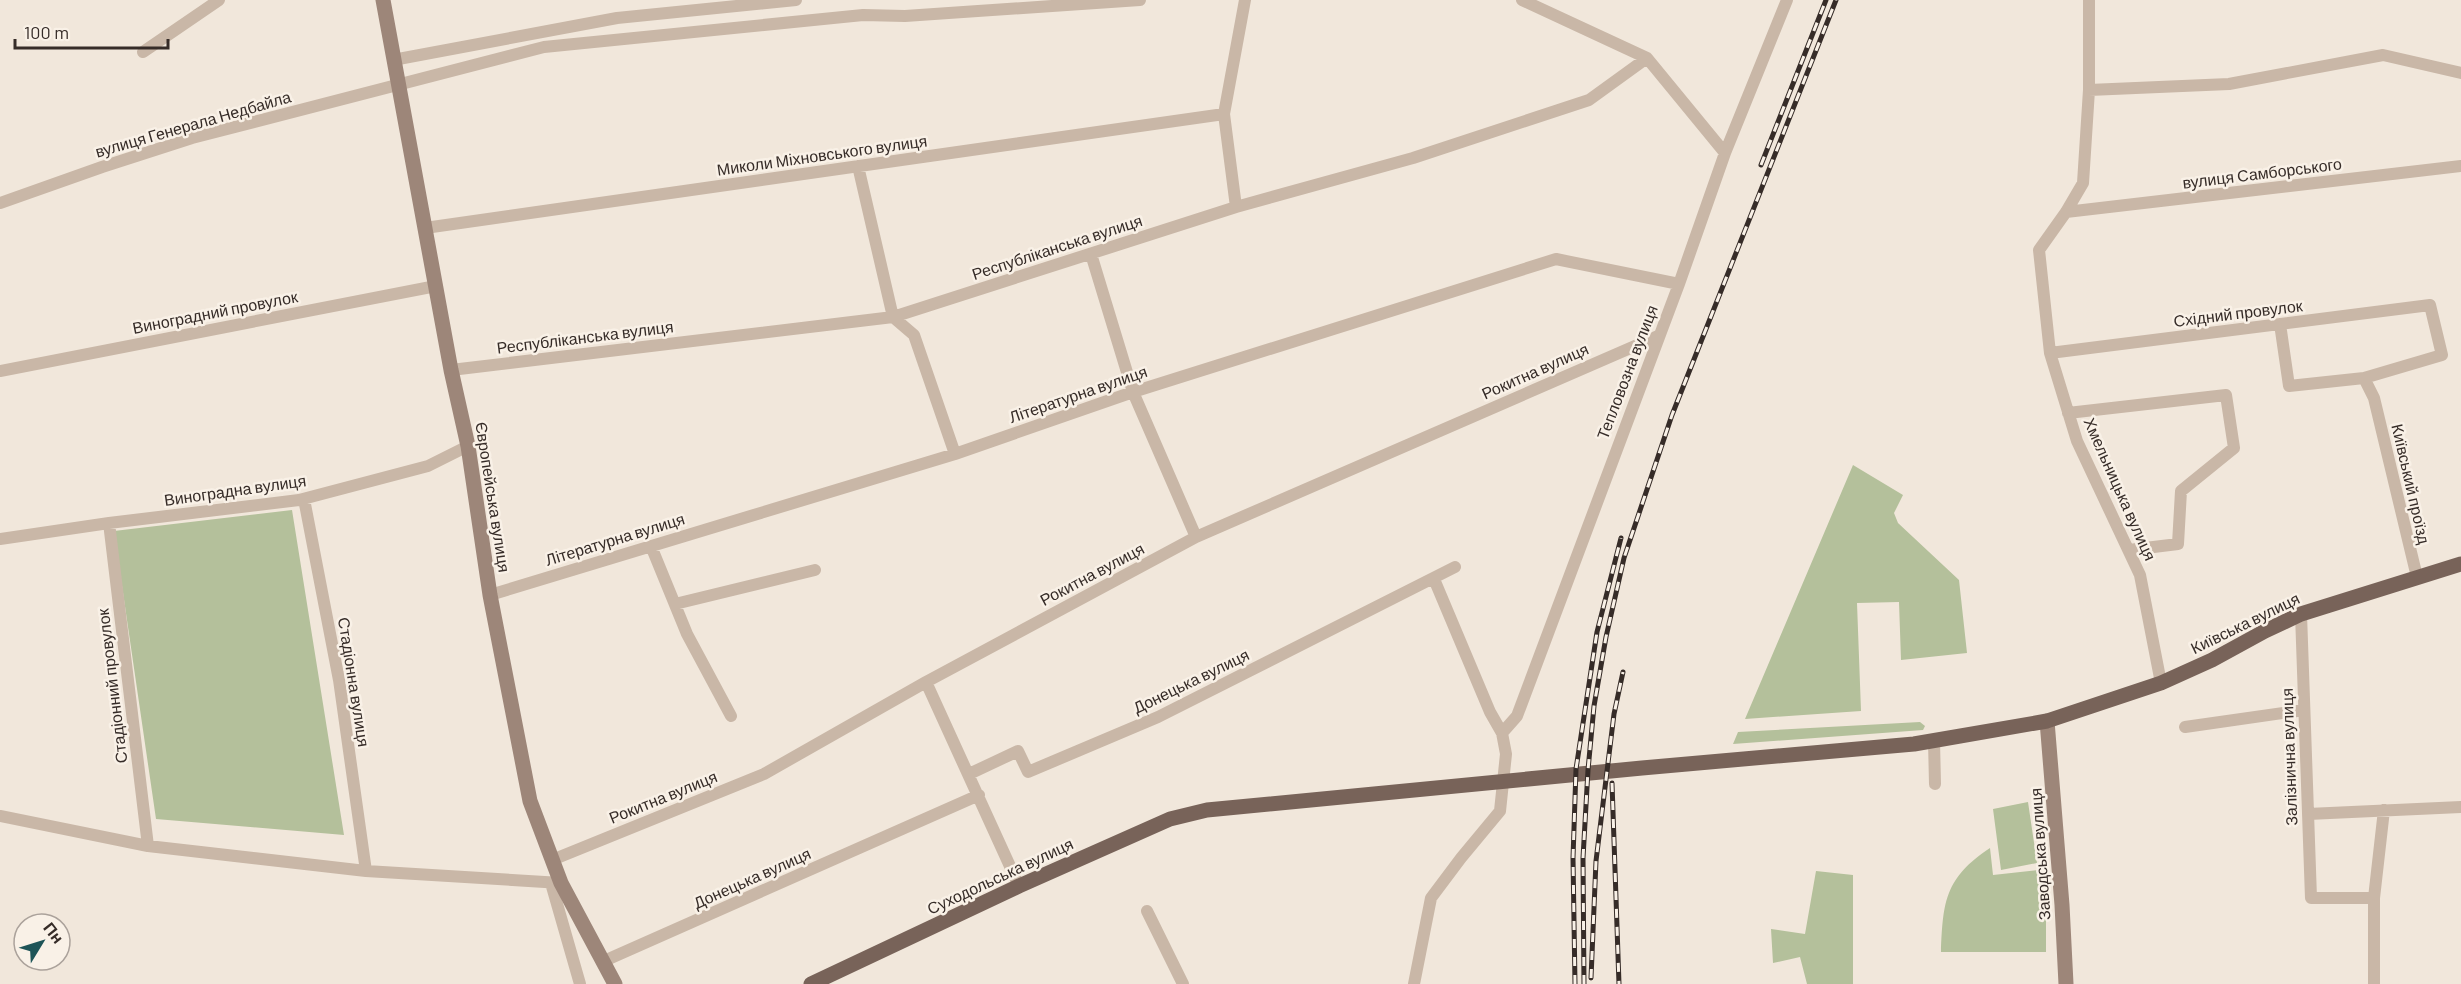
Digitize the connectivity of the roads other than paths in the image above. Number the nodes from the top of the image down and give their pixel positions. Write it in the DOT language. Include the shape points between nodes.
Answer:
graph roads {
  1 [pos="219,0"];
  2 [pos="382,0"];
  3 [pos="796,0"];
  4 [pos="1140,0"];
  5 [pos="1245,0"];
  6 [pos="1522,0"];
  7 [pos="1787,0"];
  8 [pos="2089,0"];
  9 [pos="142,52"];
  10 [pos="1647,58"];
  11 [pos="393,60"];
  12 [pos="2461,74"];
  13 [pos="398,84"];
  14 [pos="2089,90"];
  15 [pos="1224,114"];
  16 [pos="1725,153"];
  17 [pos="858,166"];
  18 [pos="2461,166"];
  19 [pos="0,203"];
  20 [pos="1236,207"];
  21 [pos="2066,212"];
  22 [pos="425,228"];
  23 [pos="1091,254"];
  24 [pos="1679,284"];
  25 [pos="436,286"];
  26 [pos="893,317"];
  27 [pos="2280,324"];
  28 [pos="1658,336"];
  29 [pos="2050,353"];
  30 [pos="450,370"];
  31 [pos="0,371"];
  32 [pos="2364,378"];
  33 [pos="1133,392"];
  34 [pos="2068,413"];
  35 [pos="468,446"];
  36 [pos="955,454"];
  37 [pos="304,499"];
  38 [pos="109,523"];
  39 [pos="1196,537"];
  40 [pos="0,539"];
  41 [pos="651,546"];
  42 [pos="2128,550"];
  43 [pos="2461,564"];
  44 [pos="1455,567"];
  45 [pos="815,570"];
  46 [pos="2417,577"];
  47 [pos="1434,579"];
  48 [pos="490,595"];
  49 [pos="675,604"];
  50 [pos="2301,614"];
  51 [pos="926,682"];
  52 [pos="2162,683"];
  53 [pos="2304,710"];
  54 [pos="731,716"];
  55 [pos="2047,721"];
  56 [pos="2185,727"];
  57 [pos="1502,733"];
  58 [pos="1934,741"];
  59 [pos="1914,744"];
  60 [pos="969,774"];
  61 [pos="1935,784"];
  62 [pos="979,795"];
  63 [pos="2461,807"];
  64 [pos="2384,810"];
  65 [pos="2308,814"];
  66 [pos="0,816"];
  67 [pos="148,846"];
  68 [pos="552,860"];
  69 [pos="366,871"];
  70 [pos="556,883"];
  71 [pos="1019,886"];
  72 [pos="2374,898"];
  73 [pos="1147,911"];
  74 [pos="604,961"];
  75 [pos="580,984"];
  76 [pos="615,984"];
  77 [pos="811,984"];
  78 [pos="1183,984"];
  79 [pos="1414,984"];
  80 [pos="2066,984"];
  81 [pos="2374,984"];
  1 -- 9 [label="street"];
  2 -- 11 [label="street, Європейська вулиця"];
  3 -- 11 [label="street" via="617,18"];
  4 -- 13 [label="street, вулиця Генерала Недбайла" via="905,16 863,15 544,47"];
  5 -- 15 [label="street"];
  6 -- 10 [label="street"];
  7 -- 16 [label="street, Тепловозна вулиця"];
  8 -- 14 [label="street, Хмельницька вулиця"];
  10 -- 16 [label="street"];
  10 -- 20 [label="street, Республіканська вулиця" via="1589,100 1413,158"];
  11 -- 13 [label="street, Європейська вулиця"];
  12 -- 14 [label="street" via="2383,55 2229,84"];
  13 -- 19 [label="street, вулиця Генерала Недбайла" via="192,138"];
  13 -- 22 [label="street, Європейська вулиця"];
  14 -- 21 [label="street, Хмельницька вулиця" via="2083,183"];
  15 -- 17 [label="street, Миколи Міхновського вулиця"];
  15 -- 20 [label="street"];
  16 -- 24 [label="street, Тепловозна вулиця"];
  17 -- 22 [label="street, Миколи Міхновського вулиця"];
  17 -- 26 [label="street"];
  18 -- 21 [label="street, вулиця Самборського"];
  20 -- 23 [label="street, Республіканська вулиця"];
  21 -- 29 [label="street, Хмельницька вулиця" via="2039,250"];
  22 -- 25 [label="street, Європейська вулиця"];
  23 -- 26 [label="street, Республіканська вулиця"];
  23 -- 33 [label="street"];
  24 -- 28 [label="street, Тепловозна вулиця"];
  24 -- 33 [label="street, Літературна вулиця" via="1556,259"];
  25 -- 30 [label="street, Європейська вулиця"];
  25 -- 31 [label="street, Виноградний провулок"];
  26 -- 30 [label="street, Республіканська вулиця"];
  26 -- 36 [label="street" via="914,335"];
  27 -- 29 [label="street, Східний провулок"];
  27 -- 32 [label="street" via="2289,386"];
  27 -- 32 [label="street, Східний провулок" via="2430,305 2442,355"];
  28 -- 39 [label="street, Рокитна вулиця"];
  28 -- 57 [label="street, Тепловозна вулиця" via="1517,716"];
  29 -- 34 [label="street, Хмельницька вулиця"];
  30 -- 35 [label="street, Європейська вулиця"];
  32 -- 46 [label="street, Київський проїзд" via="2374,398"];
  33 -- 36 [label="street, Літературна вулиця"];
  33 -- 39 [label="street"];
  34 -- 42 [label="street, Хмельницька вулиця"];
  34 -- 42 [label="street" via="2226,395 2234,448 2181,491 2178,544"];
  35 -- 37 [label="street, Виноградна вулиця" via="428,466"];
  35 -- 48 [label="street, Європейська вулиця"];
  36 -- 41 [label="street, Літературна вулиця"];
  37 -- 38 [label="street, Виноградна вулиця"];
  37 -- 69 [label="street, Стадіонна вулиця" via="339,680"];
  38 -- 40 [label="street, Виноградна вулиця"];
  38 -- 67 [label="street, Стадіонний провулок"];
  39 -- 51 [label="street, Рокитна вулиця"];
  41 -- 48 [label="street, Літературна вулиця"];
  41 -- 49 [label="street"];
  42 -- 52 [label="street, Хмельницька вулиця" via="2140,575"];
  43 -- 46 [label="main road, Київська вулиця"];
  44 -- 47 [label="street, Донецька вулиця"];
  45 -- 49 [label="street"];
  46 -- 50 [label="main road, Київська вулиця"];
  47 -- 57 [label="street"];
  47 -- 60 [label="street, Донецька вулиця" via="1158,717 1053,762 1028,772 1018,751"];
  48 -- 68 [label="street, Європейська вулиця" via="530,801"];
  49 -- 54 [label="street"];
  50 -- 52 [label="main road, Київська вулиця"];
  50 -- 53 [label="street, Залізнична вулиця"];
  51 -- 60 [label="street"];
  51 -- 68 [label="street, Рокитна вулиця" via="764,774"];
  52 -- 55 [label="main road, Київська вулиця"];
  53 -- 56 [label="street"];
  53 -- 65 [label="street, Залізнична вулиця"];
  55 -- 58 [label="main road, Київська вулиця"];
  55 -- 80 [label="street, Заводська вулиця"];
  57 -- 79 [label="street" via="1506,754 1500,811 1431,898"];
  58 -- 59 [label="main road, Київська вулиця"];
  58 -- 61 [label="street"];
  59 -- 71 [label="main road, Суходольська вулиця" via="1207,810 1170,819"];
  60 -- 62 [label="street"];
  62 -- 71 [label="street"];
  62 -- 74 [label="street, Донецька вулиця"];
  63 -- 64 [label="street"];
  64 -- 65 [label="street"];
  64 -- 72 [label="street"];
  65 -- 72 [label="street, Залізнична вулиця" via="2311,898"];
  66 -- 67 [label="street"];
  67 -- 69 [label="street"];
  68 -- 70 [label="street, Європейська вулиця"];
  69 -- 70 [label="street"];
  70 -- 74 [label="street, Європейська вулиця"];
  70 -- 75 [label="street"];
  71 -- 77 [label="main road, Суходольська вулиця"];
  72 -- 81 [label="street"];
  73 -- 78 [label="street"];
  74 -- 76 [label="street, Європейська вулиця"];
}
